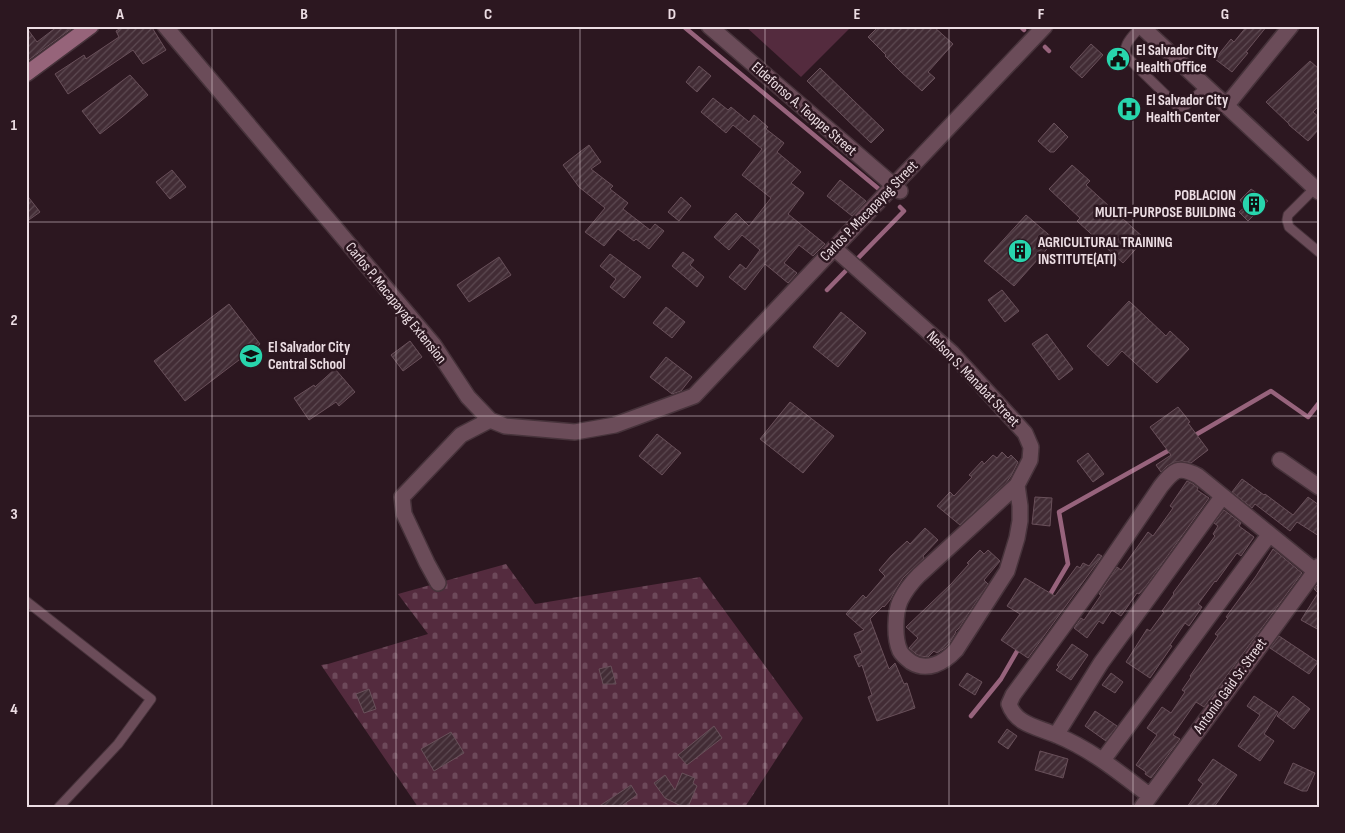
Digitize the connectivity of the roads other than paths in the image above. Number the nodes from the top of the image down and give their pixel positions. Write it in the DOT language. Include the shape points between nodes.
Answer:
graph roads {
  1 [pos="91,26"];
  2 [pos="165,26"];
  3 [pos="1141,26"];
  4 [pos="1291,26"];
  5 [pos="711,27"];
  6 [pos="1040,28"];
  7 [pos="26,74"];
  8 [pos="1206,87"];
  9 [pos="1226,106"];
  10 [pos="897,188"];
  11 [pos="1317,190"];
  12 [pos="834,248"];
  13 [pos="1319,252"];
  14 [pos="490,420"];
  15 [pos="1280,460"];
  16 [pos="1017,485"];
  17 [pos="1319,487"];
  18 [pos="1222,497"];
  19 [pos="1269,535"];
  20 [pos="1317,569"];
  21 [pos="438,583"];
  22 [pos="26,601"];
  23 [pos="1056,735"];
  24 [pos="1103,760"];
  25 [pos="1146,801"];
  26 [pos="59,807"];
  1 -- 7 [label="street"];
  2 -- 14 [label="street, Carlos P. Macapayag Extension" via="433,344 468,397"];
  3 -- 8 [label="street"];
  3 -- 8 [label="lane" via="1124,47 1124,52 1173,102 1184,107"];
  4 -- 9 [label="street"];
  5 -- 10 [label="street, Eldefonso A. Teoppe Street"];
  6 -- 10 [label="street, Carlos P. Macapayag Street"];
  8 -- 9 [label="street"];
  9 -- 11 [label="street"];
  10 -- 12 [label="street, Carlos P. Macapayag Street"];
  11 -- 13 [label="lane" via="1288,215 1287,220 1289,227"];
  12 -- 14 [label="street, Carlos P. Macapayag Street" via="694,396 615,425 575,432 505,426"];
  12 -- 16 [label="street, Nelson S. Manabat Street" via="952,353 1025,433 1031,447 1030,460"];
  14 -- 21 [label="street" via="461,435 402,497 404,514"];
  15 -- 17 [label="street"];
  16 -- 16 [label="street" via="919,576 900,601 896,626 900,651 914,663 930,666 949,657 1007,571 1020,521"];
  18 -- 19 [label="street"];
  18 -- 23 [label="street" via="1101,662"];
  18 -- 23 [label="street" via="1188,471 1172,472 1013,695 1009,704 1020,720"];
  19 -- 20 [label="street"];
  19 -- 24 [label="street"];
  20 -- 25 [label="street, Antonio Gaid Sr. Street"];
  22 -- 26 [label="lane" via="151,699 118,744"];
  23 -- 24 [label="street"];
  24 -- 25 [label="street"];
}
